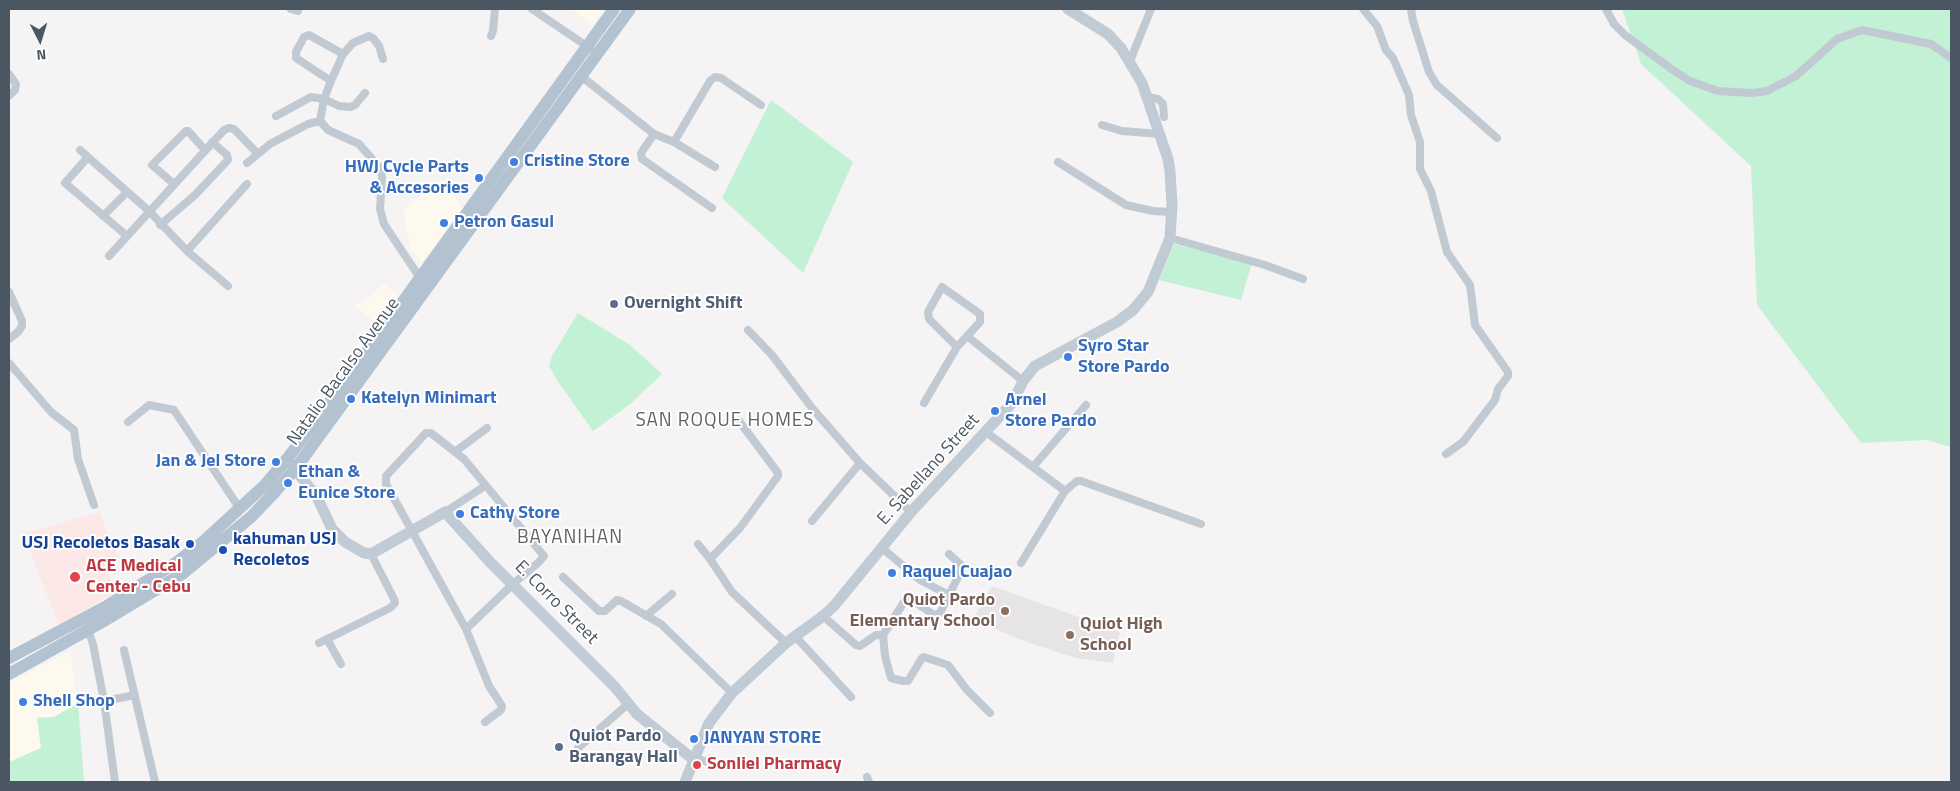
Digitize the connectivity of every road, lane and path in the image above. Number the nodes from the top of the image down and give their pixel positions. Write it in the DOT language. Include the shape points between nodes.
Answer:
graph roads {
  1 [pos="495,9"];
  2 [pos="532,9"];
  3 [pos="614,9"];
  4 [pos="630,9"];
  5 [pos="1152,9"];
  6 [pos="1363,9"];
  7 [pos="1411,9"];
  8 [pos="1606,9"];
  9 [pos="1076,11"];
  10 [pos="491,36"];
  11 [pos="586,46"];
  12 [pos="598,53"];
  13 [pos="344,54"];
  14 [pos="1951,58"];
  15 [pos="383,59"];
  16 [pos="1130,61"];
  17 [pos="9,74"];
  18 [pos="581,76"];
  19 [pos="330,82"];
  20 [pos="365,93"];
  21 [pos="9,96"];
  22 [pos="1148,97"];
  23 [pos="324,99"];
  24 [pos="760,105"];
  25 [pos="276,116"];
  26 [pos="1164,118"];
  27 [pos="320,121"];
  28 [pos="1102,125"];
  29 [pos="654,134"];
  30 [pos="1160,134"];
  31 [pos="1497,138"];
  32 [pos="212,142"];
  33 [pos="674,142"];
  34 [pos="80,150"];
  35 [pos="205,150"];
  36 [pos="257,153"];
  37 [pos="88,157"];
  38 [pos="1058,162"];
  39 [pos="247,163"];
  40 [pos="715,167"];
  41 [pos="174,184"];
  42 [pos="247,184"];
  43 [pos="127,192"];
  44 [pos="712,208"];
  45 [pos="149,211"];
  46 [pos="1171,212"];
  47 [pos="104,216"];
  48 [pos="160,225"];
  49 [pos="127,236"];
  50 [pos="1170,238"];
  51 [pos="187,251"];
  52 [pos="109,256"];
  53 [pos="420,278"];
  54 [pos="1303,279"];
  55 [pos="228,286"];
  56 [pos="9,292"];
  57 [pos="748,330"];
  58 [pos="967,336"];
  59 [pos="9,340"];
  60 [pos="957,347"];
  61 [pos="9,363"];
  62 [pos="1023,381"];
  63 [pos="924,403"];
  64 [pos="1086,405"];
  65 [pos="739,420"];
  66 [pos="128,422"];
  67 [pos="488,428"];
  68 [pos="986,432"];
  69 [pos="456,452"];
  70 [pos="1446,454"];
  71 [pos="860,463"];
  72 [pos="291,464"];
  73 [pos="1033,467"];
  74 [pos="485,486"];
  75 [pos="1065,491"];
  76 [pos="94,505"];
  77 [pos="240,509"];
  78 [pos="444,512"];
  79 [pos="911,512"];
  80 [pos="812,521"];
  81 [pos="1201,524"];
  82 [pos="412,532"];
  83 [pos="698,544"];
  84 [pos="882,548"];
  85 [pos="372,554"];
  86 [pos="949,554"];
  87 [pos="710,559"];
  88 [pos="1020,562"];
  89 [pos="563,577"];
  90 [pos="513,584"];
  91 [pos="672,594"];
  92 [pos="949,595"];
  93 [pos="646,616"];
  94 [pos="824,616"];
  95 [pos="466,629"];
  96 [pos="88,630"];
  97 [pos="883,635"];
  98 [pos="327,638"];
  99 [pos="791,640"];
  100 [pos="319,643"];
  101 [pos="124,650"];
  102 [pos="9,658"];
  103 [pos="341,664"];
  104 [pos="9,674"];
  105 [pos="732,693"];
  106 [pos="135,695"];
  107 [pos="851,697"];
  108 [pos="104,701"];
  109 [pos="629,703"];
  110 [pos="990,713"];
  111 [pos="485,722"];
  112 [pos="578,748"];
  113 [pos="694,759"];
  114 [pos="716,766"];
  115 [pos="115,782"];
  116 [pos="155,782"];
  117 [pos="685,782"];
  1 -- 10 [label="street"];
  2 -- 11 [label="street"];
  3 -- 11 [label="main road, Natalio Bacalso Avenue"];
  4 -- 12 [label="main road, Natalio Bacalso Avenue"];
  5 -- 16 [label="street"];
  6 -- 70 [label="street" via="1377,26 1409,95 1410,115 1420,142 1420,169 1431,191 1447,252 1470,285 1475,325 1508,372 1495,400 1463,442"];
  7 -- 31 [label="street" via="1428,72 1437,85"];
  8 -- 14 [label="street" via="1625,36 1673,70 1718,91 1752,94 1767,91 1796,76 1837,39 1862,30 1930,44"];
  9 -- 16 [label="street, E. Sabellano Street" via="1108,34"];
  11 -- 12 [label="street"];
  11 -- 53 [label="main road, Natalio Bacalso Avenue"];
  12 -- 18 [label="main road, Natalio Bacalso Avenue"];
  13 -- 15 [label="street" via="353,42 369,36 379,46"];
  13 -- 19 [label="street"];
  13 -- 19 [label="street" via="305,34 296,58"];
  16 -- 22 [label="street, E. Sabellano Street"];
  17 -- 21 [label="street" via="16,84"];
  18 -- 29 [label="street"];
  18 -- 72 [label="main road, Natalio Bacalso Avenue"];
  19 -- 23 [label="street"];
  20 -- 23 [label="street" via="350,107 338,106"];
  22 -- 26 [label="street" via="1163,104"];
  22 -- 30 [label="street, E. Sabellano Street"];
  23 -- 25 [label="street" via="311,97"];
  23 -- 27 [label="street"];
  24 -- 33 [label="street" via="722,78 715,77"];
  27 -- 36 [label="street" via="308,124"];
  27 -- 53 [label="street" via="328,130 359,144 376,161 381,172 380,209 384,224"];
  28 -- 30 [label="street" via="1122,131"];
  29 -- 33 [label="street"];
  29 -- 44 [label="street" via="641,153 642,159"];
  30 -- 46 [label="street, E. Sabellano Street" via="1170,171"];
  32 -- 35 [label="street"];
  32 -- 36 [label="street" via="229,128 234,129"];
  32 -- 48 [label="street" via="227,155 228,160"];
  33 -- 40 [label="street"];
  34 -- 37 [label="street"];
  35 -- 41 [label="street"];
  35 -- 41 [label="street" via="186,131 152,165"];
  36 -- 39 [label="street"];
  37 -- 43 [label="street"];
  37 -- 47 [label="street" via="65,183"];
  38 -- 46 [label="street" via="1126,205"];
  41 -- 45 [label="street"];
  42 -- 51 [label="street"];
  43 -- 45 [label="street"];
  43 -- 47 [label="street"];
  45 -- 48 [label="street"];
  45 -- 49 [label="street"];
  46 -- 50 [label="street, E. Sabellano Street"];
  47 -- 49 [label="street"];
  48 -- 51 [label="street"];
  49 -- 52 [label="street"];
  50 -- 54 [label="street"];
  50 -- 62 [label="street, E. Sabellano Street" via="1148,292 1133,310 1035,366"];
  51 -- 55 [label="street"];
  53 -- 72 [label="main road, Natalio Bacalso Avenue"];
  56 -- 59 [label="street" via="22,321 18,332"];
  57 -- 71 [label="street"];
  58 -- 60 [label="street"];
  58 -- 60 [label="street" via="980,322 980,314 942,287 928,312 928,319"];
  58 -- 62 [label="street"];
  60 -- 63 [label="street"];
  61 -- 76 [label="street" via="51,412 74,430 78,459"];
  62 -- 68 [label="street, E. Sabellano Street" via="1013,402"];
  64 -- 73 [label="street"];
  65 -- 87 [label="street" via="778,476 740,528"];
  66 -- 77 [label="street" via="149,405 174,410"];
  67 -- 69 [label="street"];
  68 -- 73 [label="street"];
  68 -- 79 [label="street, E. Sabellano Street"];
  69 -- 74 [label="street"];
  69 -- 82 [label="street" via="431,433 426,433 386,476 386,484"];
  71 -- 79 [label="street"];
  71 -- 80 [label="street"];
  72 -- 77 [label="main road, Natalio Bacalso Avenue"];
  72 -- 85 [label="street" via="317,496 332,529 345,542"];
  72 -- 96 [label="main road, Natalio Bacalso Avenue" via="251,517 210,553 182,574"];
  73 -- 75 [label="street"];
  74 -- 78 [label="street"];
  74 -- 90 [label="street" via="544,556"];
  75 -- 81 [label="street" via="1081,481"];
  75 -- 88 [label="street"];
  77 -- 102 [label="main road, Natalio Bacalso Avenue" via="184,556 138,587"];
  78 -- 82 [label="street"];
  78 -- 90 [label="street, E. Corro Street"];
  79 -- 84 [label="street, E. Sabellano Street"];
  82 -- 85 [label="street"];
  82 -- 95 [label="street"];
  83 -- 87 [label="street"];
  84 -- 92 [label="street" via="920,580"];
  84 -- 94 [label="street, E. Sabellano Street"];
  85 -- 98 [label="street" via="395,603"];
  86 -- 92 [label="street" via="962,566"];
  87 -- 99 [label="street" via="732,592"];
  89 -- 93 [label="street" via="600,611 605,612 617,600"];
  90 -- 95 [label="street"];
  90 -- 109 [label="street, E. Corro Street"];
  91 -- 93 [label="street"];
  92 -- 97 [label="street" via="937,615 912,600 904,602"];
  93 -- 105 [label="street" via="661,624"];
  94 -- 97 [label="street" via="856,645"];
  94 -- 99 [label="street, E. Sabellano Street"];
  95 -- 111 [label="street" via="489,686 502,706"];
  96 -- 104 [label="main road, Natalio Bacalso Avenue"];
  96 -- 108 [label="street"];
  97 -- 110 [label="street" via="891,678 908,681 922,658 926,657 948,665"];
  98 -- 100 [label="street"];
  98 -- 103 [label="street"];
  99 -- 105 [label="street, E. Sabellano Street"];
  99 -- 107 [label="street"];
  101 -- 106 [label="street"];
  105 -- 113 [label="street, E. Sabellano Street" via="709,723"];
  106 -- 108 [label="street"];
  106 -- 116 [label="street"];
  108 -- 115 [label="street"];
  109 -- 112 [label="street"];
  109 -- 113 [label="street, E. Corro Street" via="637,714"];
  113 -- 114 [label="street"];
  113 -- 117 [label="street, E. Sabellano Street"];
}
